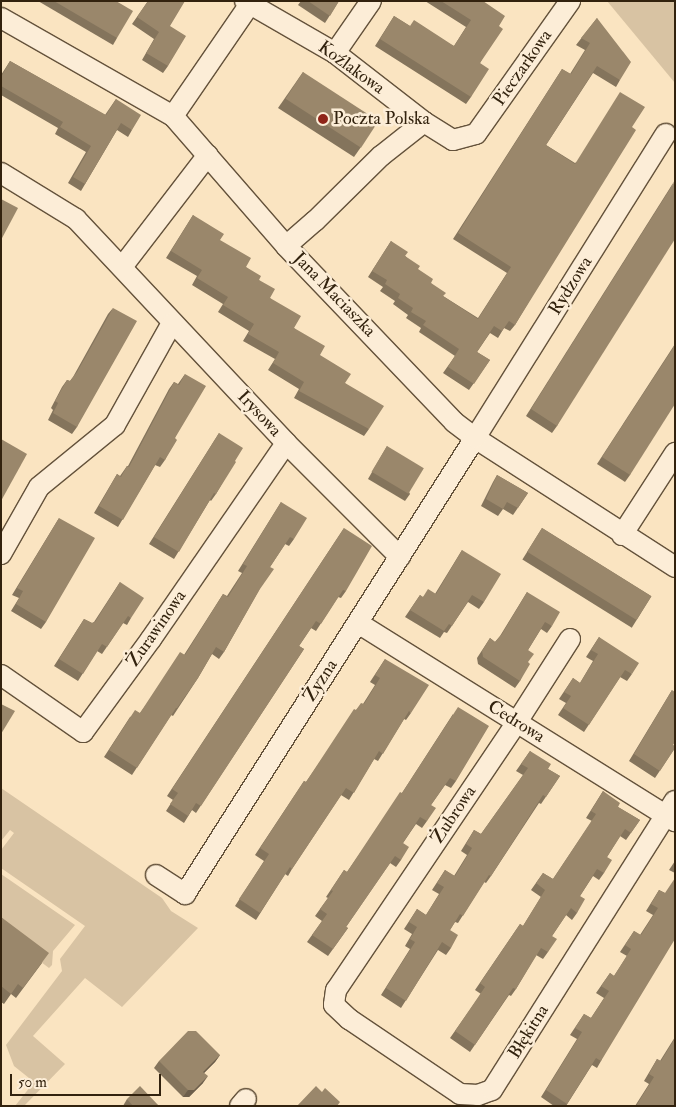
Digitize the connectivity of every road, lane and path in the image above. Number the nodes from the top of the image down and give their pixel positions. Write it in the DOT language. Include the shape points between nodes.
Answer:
graph roads {
  1 [pos="371,1"];
  2 [pos="570,1"];
  3 [pos="247,3"];
  4 [pos="1,18"];
  5 [pos="336,53"];
  6 [pos="173,116"];
  7 [pos="424,122"];
  8 [pos="476,134"];
  9 [pos="666,134"];
  10 [pos="208,155"];
  11 [pos="1,173"];
  12 [pos="286,246"];
  13 [pos="122,267"];
  14 [pos="172,323"];
  15 [pos="475,438"];
  16 [pos="286,444"];
  17 [pos="675,453"];
  18 [pos="622,535"];
  19 [pos="1,554"];
  20 [pos="400,556"];
  21 [pos="675,567"];
  22 [pos="358,623"];
  23 [pos="570,639"];
  24 [pos="1,675"];
  25 [pos="517,722"];
  26 [pos="672,813"];
  27 [pos="156,875"];
  28 [pos="336,990"];
  1 -- 5 [label="street"];
  2 -- 8 [label="street, Pieczarkowa"];
  3 -- 5 [label="street, Koźlakowa"];
  3 -- 6 [label="street, Koźlakowa"];
  4 -- 6 [label="street, Jana Maciaszka"];
  5 -- 7 [label="street, Koźlakowa"];
  6 -- 10 [label="street, Jana Maciaszka"];
  7 -- 8 [label="street, Koźlakowa" via="453,140"];
  7 -- 12 [label="street" via="381,156"];
  9 -- 15 [label="street, Rydzowa"];
  10 -- 12 [label="street, Jana Maciaszka"];
  10 -- 13 [label="street"];
  11 -- 13 [label="street, Irysowa" via="76,219"];
  12 -- 15 [label="street, Jana Maciaszka" via="454,422"];
  13 -- 14 [label="street, Irysowa"];
  14 -- 16 [label="street, Irysowa"];
  14 -- 19 [label="street" via="114,425 39,487"];
  15 -- 18 [label="street, Jana Maciaszka"];
  15 -- 20 [label="street, Żyzna"];
  16 -- 20 [label="street, Irysowa"];
  16 -- 24 [label="street, Żurawinowa" via="83,732"];
  17 -- 18 [label="street"];
  18 -- 21 [label="street, Jana Maciaszka"];
  20 -- 22 [label="street, Żyzna"];
  22 -- 25 [label="street, Cedrowa"];
  22 -- 27 [label="street, Żyzna" via="185,894"];
  23 -- 25 [label="street, Żubrowa"];
  25 -- 26 [label="street, Cedrowa"];
  25 -- 28 [label="street, Żubrowa"];
  26 -- 28 [label="street, Błękitna" via="492,1090 478,1095 460,1094 349,1019 334,1005"];
}
